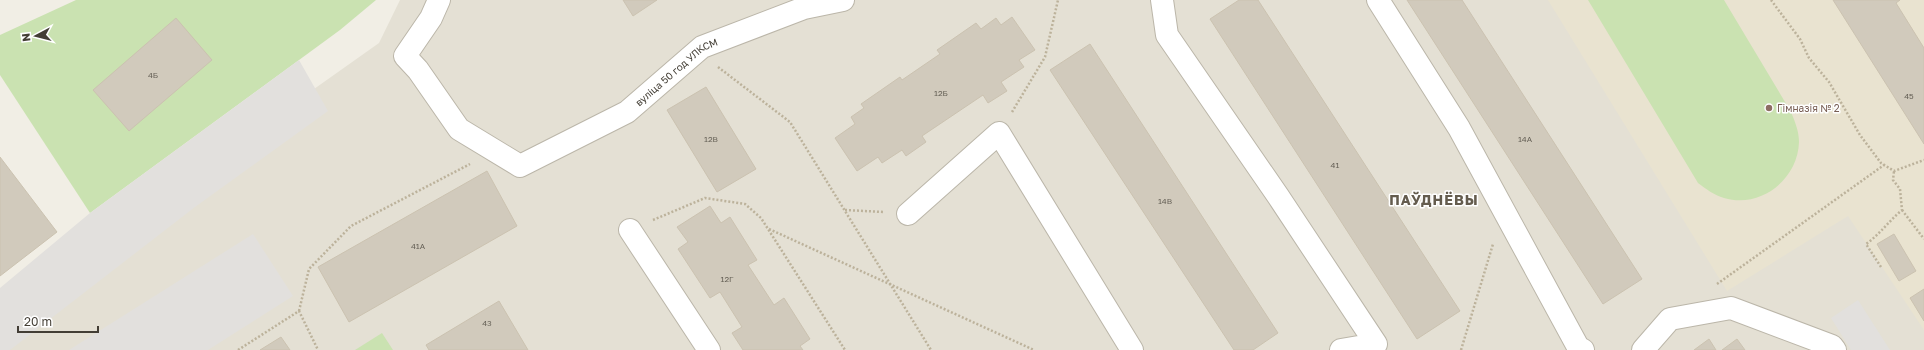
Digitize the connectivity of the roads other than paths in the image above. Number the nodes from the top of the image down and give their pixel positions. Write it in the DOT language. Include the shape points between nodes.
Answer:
graph roads {
  1 [pos="439,0"];
  2 [pos="843,0"];
  3 [pos="1162,0"];
  4 [pos="1378,0"];
  5 [pos="804,4"];
  6 [pos="908,214"];
  7 [pos="630,230"];
  8 [pos="709,350"];
  9 [pos="1132,350"];
  10 [pos="1341,350"];
  11 [pos="1583,350"];
  12 [pos="1643,350"];
  13 [pos="1835,350"];
  1 -- 5 [label="street, вуліца 50 год УЛКСМ" via="432,18 405,56 418,70 459,130 520,166 626,112 702,47"];
  2 -- 5 [label="street, вуліца 50 год УЛКСМ"];
  3 -- 10 [label="street" via="1167,35 1376,344"];
  4 -- 11 [label="street" via="1459,128 1578,347"];
  6 -- 9 [label="street" via="999,133"];
  7 -- 8 [label="street"];
  12 -- 13 [label="street" via="1670,319 1731,308 1832,346"];
}
